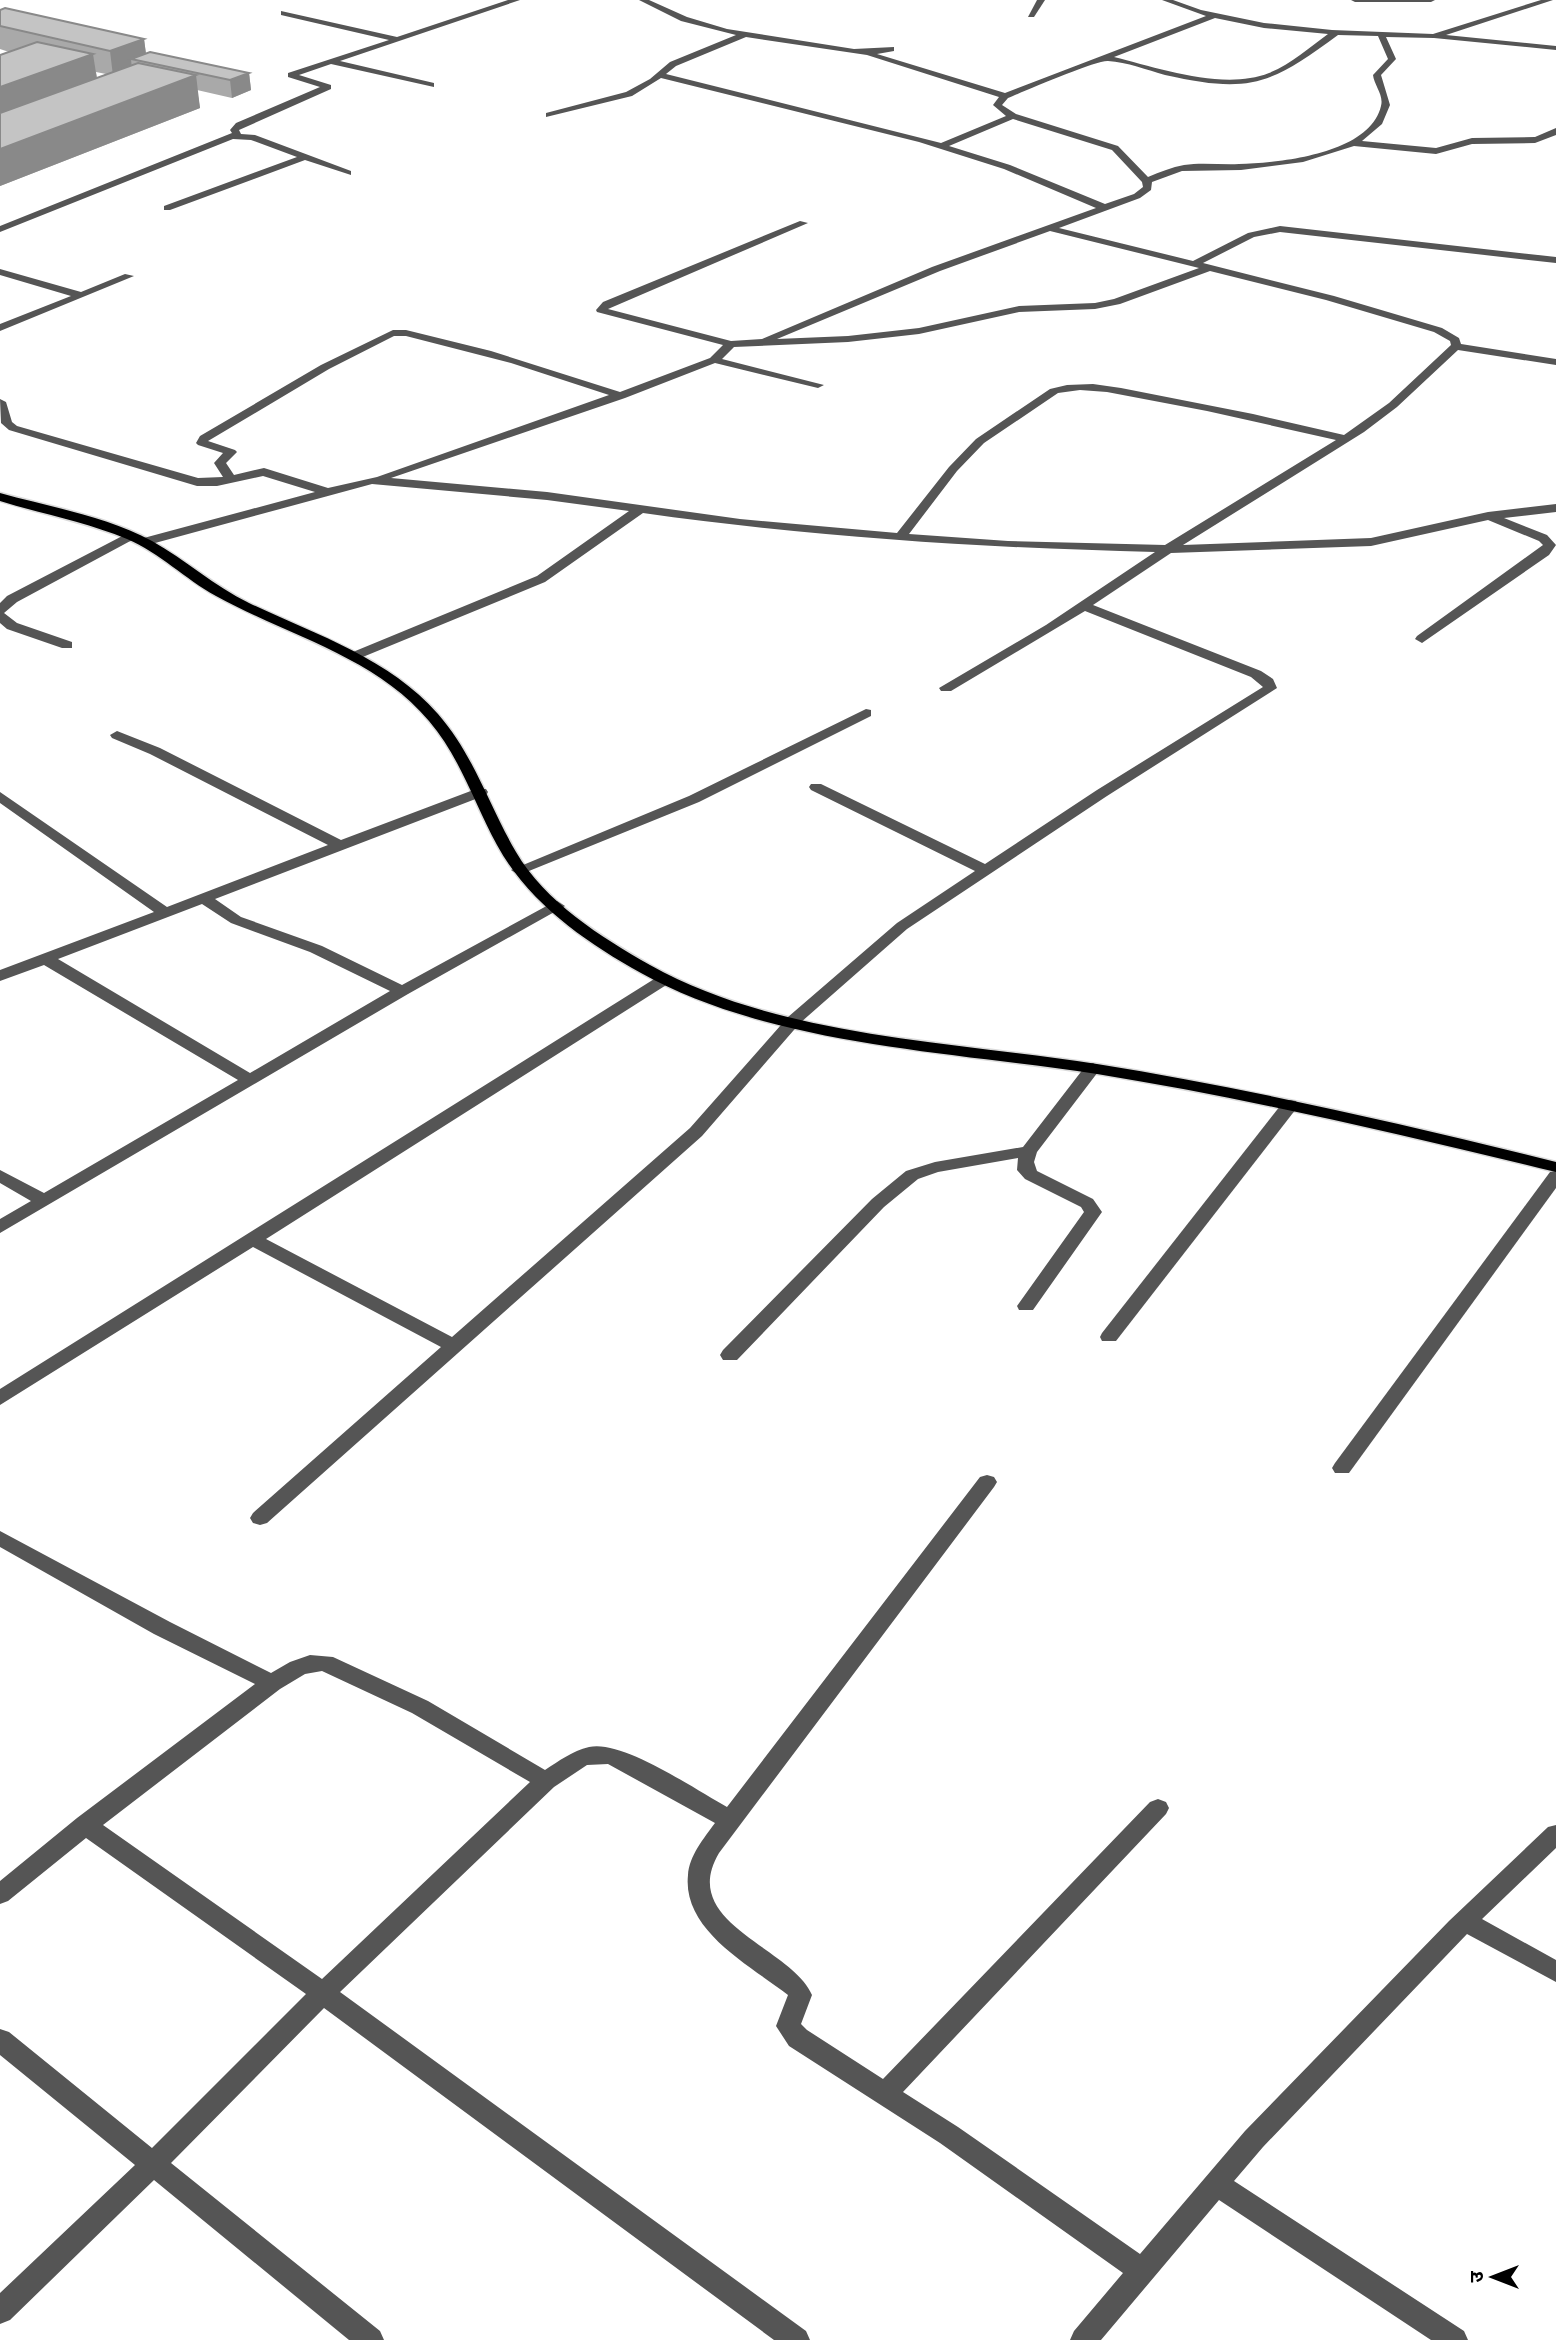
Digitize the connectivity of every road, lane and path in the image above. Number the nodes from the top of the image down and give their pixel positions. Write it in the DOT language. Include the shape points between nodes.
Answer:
graph roads {
  1 [pos="516,0"];
  2 [pos="643,0"];
  3 [pos="1041,0"];
  4 [pos="1166,0"];
  5 [pos="1355,0"];
  6 [pos="1431,0"];
  7 [pos="1549,0"];
  8 [pos="284,13"];
  9 [pos="1031,15"];
  10 [pos="1213,16"];
  11 [pos="1336,32"];
  12 [pos="1381,34"];
  13 [pos="745,35"];
  14 [pos="1434,36"];
  15 [pos="396,39"];
  16 [pos="1555,46"];
  17 [pos="891,49"];
  18 [pos="868,54"];
  19 [pos="1107,58"];
  20 [pos="330,61"];
  21 [pos="659,75"];
  22 [pos="431,85"];
  23 [pos="1005,96"];
  24 [pos="549,115"];
  25 [pos="1013,117"];
  26 [pos="1556,131"];
  27 [pos="238,136"];
  28 [pos="1355,143"];
  29 [pos="941,146"];
  30 [pos="305,157"];
  31 [pos="348,173"];
  32 [pos="1147,181"];
  33 [pos="167,208"];
  34 [pos="1105,208"];
  35 [pos="803,223"];
  36 [pos="1049,228"];
  37 [pos="0,229"];
  38 [pos="1556,261"];
  39 [pos="1194,264"];
  40 [pos="1209,268"];
  41 [pos="0,272"];
  42 [pos="129,276"];
  43 [pos="81,295"];
  44 [pos="0,328"];
  45 [pos="731,344"];
  46 [pos="754,344"];
  47 [pos="1456,346"];
  48 [pos="714,360"];
  49 [pos="1556,362"];
  50 [pos="818,385"];
  51 [pos="621,396"];
  52 [pos="0,402"];
  53 [pos="1345,439"];
  54 [pos="230,478"];
  55 [pos="372,481"];
  56 [pos="328,492"];
  57 [pos="0,497"];
  58 [pos="1556,508"];
  59 [pos="639,510"];
  60 [pos="1488,516"];
  61 [pos="900,538"];
  62 [pos="137,539"];
  63 [pos="1553,546"];
  64 [pos="1168,549"];
  65 [pos="1084,606"];
  66 [pos="0,610"];
  67 [pos="0,616"];
  68 [pos="1422,639"];
  69 [pos="67,645"];
  70 [pos="353,657"];
  71 [pos="946,688"];
  72 [pos="866,713"];
  73 [pos="117,736"];
  74 [pos="816,787"];
  75 [pos="481,792"];
  76 [pos="0,796"];
  77 [pos="341,846"];
  78 [pos="519,870"];
  79 [pos="985,870"];
  80 [pos="204,898"];
  81 [pos="557,906"];
  82 [pos="166,913"];
  83 [pos="44,958"];
  84 [pos="2,973"];
  85 [pos="665,979"];
  86 [pos="402,991"];
  87 [pos="794,1020"];
  88 [pos="1093,1068"];
  89 [pos="249,1080"];
  90 [pos="1290,1105"];
  91 [pos="1029,1151"];
  92 [pos="1556,1167"];
  93 [pos="0,1175"];
  94 [pos="1556,1176"];
  95 [pos="44,1201"];
  96 [pos="0,1227"];
  97 [pos="252,1239"];
  98 [pos="1026,1306"];
  99 [pos="1109,1337"];
  100 [pos="454,1346"];
  101 [pos="730,1355"];
  102 [pos="0,1398"];
  103 [pos="1342,1468"];
  104 [pos="987,1482"];
  105 [pos="260,1518"];
  106 [pos="0,1538"];
  107 [pos="272,1683"];
  108 [pos="546,1781"];
  109 [pos="1158,1808"];
  110 [pos="730,1820"];
  111 [pos="85,1825"];
  112 [pos="1556,1833"];
  113 [pos="0,1894"];
  114 [pos="1465,1921"];
  115 [pos="1556,1972"];
  116 [pos="323,1993"];
  117 [pos="0,2040"];
  118 [pos="885,2094"];
  119 [pos="152,2165"];
  120 [pos="1217,2184"];
  121 [pos="1143,2272"];
  122 [pos="0,2311"];
  123 [pos="370,2340"];
  124 [pos="796,2340"];
  125 [pos="1084,2340"];
  126 [pos="1454,2340"];
  1 -- 15 [label="street"];
  2 -- 13 [label="street" via="664,11"];
  3 -- 9 [label="street"];
  4 -- 10 [label="street"];
  5 -- 6 [label="street"];
  7 -- 14 [label="street"];
  8 -- 15 [label="street"];
  10 -- 11 [label="street"];
  10 -- 19 [label="street"];
  11 -- 12 [label="street"];
  11 -- 19 [label="street" via="1270,75 1254,79 1212,79"];
  12 -- 14 [label="street"];
  12 -- 28 [label="street" via="1392,59 1377,75 1387,103 1373,131"];
  13 -- 18 [label="street"];
  13 -- 21 [label="street" via="680,61"];
  14 -- 16 [label="street"];
  15 -- 20 [label="street"];
  17 -- 18 [label="street"];
  18 -- 23 [label="street"];
  19 -- 23 [label="street"];
  20 -- 22 [label="street"];
  20 -- 27 [label="street" via="290,76 328,88 239,125 234,130"];
  21 -- 24 [label="street" via="629,94"];
  21 -- 29 [label="street"];
  23 -- 25 [label="street" via="996,105"];
  25 -- 29 [label="street"];
  25 -- 32 [label="street" via="1115,148"];
  26 -- 28 [label="street" via="1535,140 1472,141 1436,151"];
  27 -- 30 [label="street"];
  27 -- 37 [label="street"];
  28 -- 32 [label="street" via="1289,161 1178,168"];
  29 -- 34 [label="street" via="1007,167"];
  30 -- 31 [label="street"];
  30 -- 33 [label="street"];
  32 -- 34 [label="street" via="1148,188 1137,196"];
  34 -- 36 [label="street"];
  35 -- 45 [label="street" via="601,310"];
  36 -- 39 [label="street"];
  36 -- 46 [label="street"];
  38 -- 39 [label="street" via="1280,229 1251,236"];
  39 -- 40 [label="street"];
  40 -- 46 [label="street" via="1095,306 1019,309 891,335"];
  40 -- 47 [label="street" via="1438,330 1455,340"];
  41 -- 43 [label="street"];
  42 -- 43 [label="street"];
  43 -- 44 [label="street"];
  45 -- 46 [label="street"];
  45 -- 48 [label="street"];
  47 -- 49 [label="street"];
  47 -- 53 [label="street" via="1393,405"];
  48 -- 50 [label="street"];
  48 -- 51 [label="street"];
  51 -- 54 [label="street" via="495,354 393,332 204,438 202,443 231,452 220,461"];
  51 -- 55 [label="street"];
  52 -- 54 [label="street" via="8,423 23,432 197,482"];
  53 -- 61 [label="street" via="1251,415 1108,390 1064,388 980,441"];
  53 -- 64 [label="street"];
  54 -- 56 [label="street" via="268,473"];
  55 -- 56 [label="street"];
  55 -- 59 [label="street" via="547,496"];
  56 -- 62 [label="street"];
  57 -- 62 [label="main road"];
  58 -- 60 [label="street"];
  59 -- 61 [label="street"];
  59 -- 70 [label="street" via="541,579"];
  60 -- 63 [label="street"];
  60 -- 64 [label="street" via="1371,542"];
  61 -- 64 [label="street"];
  62 -- 66 [label="street" via="12,599"];
  62 -- 70 [label="main road" via="225,596"];
  63 -- 68 [label="street"];
  64 -- 65 [label="street"];
  65 -- 71 [label="street"];
  65 -- 79 [label="street" via="1256,674 1270,688"];
  67 -- 69 [label="street"];
  70 -- 75 [label="main road" via="408,693 431,715"];
  72 -- 78 [label="street" via="694,799"];
  73 -- 77 [label="street"];
  74 -- 79 [label="street"];
  75 -- 77 [label="street"];
  75 -- 78 [label="main road"];
  76 -- 82 [label="street"];
  77 -- 80 [label="street"];
  78 -- 81 [label="main road"];
  79 -- 87 [label="street" via="902,926"];
  80 -- 82 [label="street"];
  80 -- 86 [label="street" via="236,920 316,949"];
  81 -- 85 [label="main road" via="584,929"];
  81 -- 86 [label="street"];
  82 -- 83 [label="street"];
  83 -- 84 [label="street"];
  83 -- 89 [label="street"];
  85 -- 87 [label="main road" via="719,1001"];
  85 -- 97 [label="street"];
  86 -- 89 [label="street"];
  87 -- 88 [label="main road"];
  87 -- 100 [label="street" via="696,1132"];
  88 -- 90 [label="main road"];
  88 -- 91 [label="street"];
  89 -- 95 [label="street"];
  90 -- 92 [label="main road"];
  90 -- 99 [label="street"];
  91 -- 98 [label="street" via="1026,1170 1087,1203 1093,1212"];
  91 -- 101 [label="street" via="912,1175 878,1203"];
  93 -- 95 [label="street"];
  94 -- 103 [label="street"];
  95 -- 96 [label="street"];
  97 -- 100 [label="street"];
  97 -- 102 [label="street"];
  100 -- 105 [label="street"];
  104 -- 110 [label="street"];
  106 -- 107 [label="street"];
  107 -- 108 [label="street" via="302,1664 326,1662 420,1707"];
  107 -- 111 [label="street"];
  108 -- 110 [label="street" via="579,1759 608,1755"];
  108 -- 116 [label="street"];
  109 -- 118 [label="street"];
  110 -- 118 [label="street" via="699,1875 705,1910 720,1928 797,1988 800,1995 788,2026 792,2033"];
  111 -- 113 [label="street"];
  111 -- 116 [label="street"];
  112 -- 114 [label="street"];
  114 -- 115 [label="street"];
  114 -- 120 [label="street" via="1254,2139"];
  116 -- 119 [label="street"];
  116 -- 124 [label="street"];
  117 -- 119 [label="street"];
  118 -- 121 [label="street"];
  119 -- 122 [label="street"];
  119 -- 123 [label="street"];
  120 -- 121 [label="street"];
  120 -- 126 [label="street"];
  121 -- 125 [label="street"];
}
